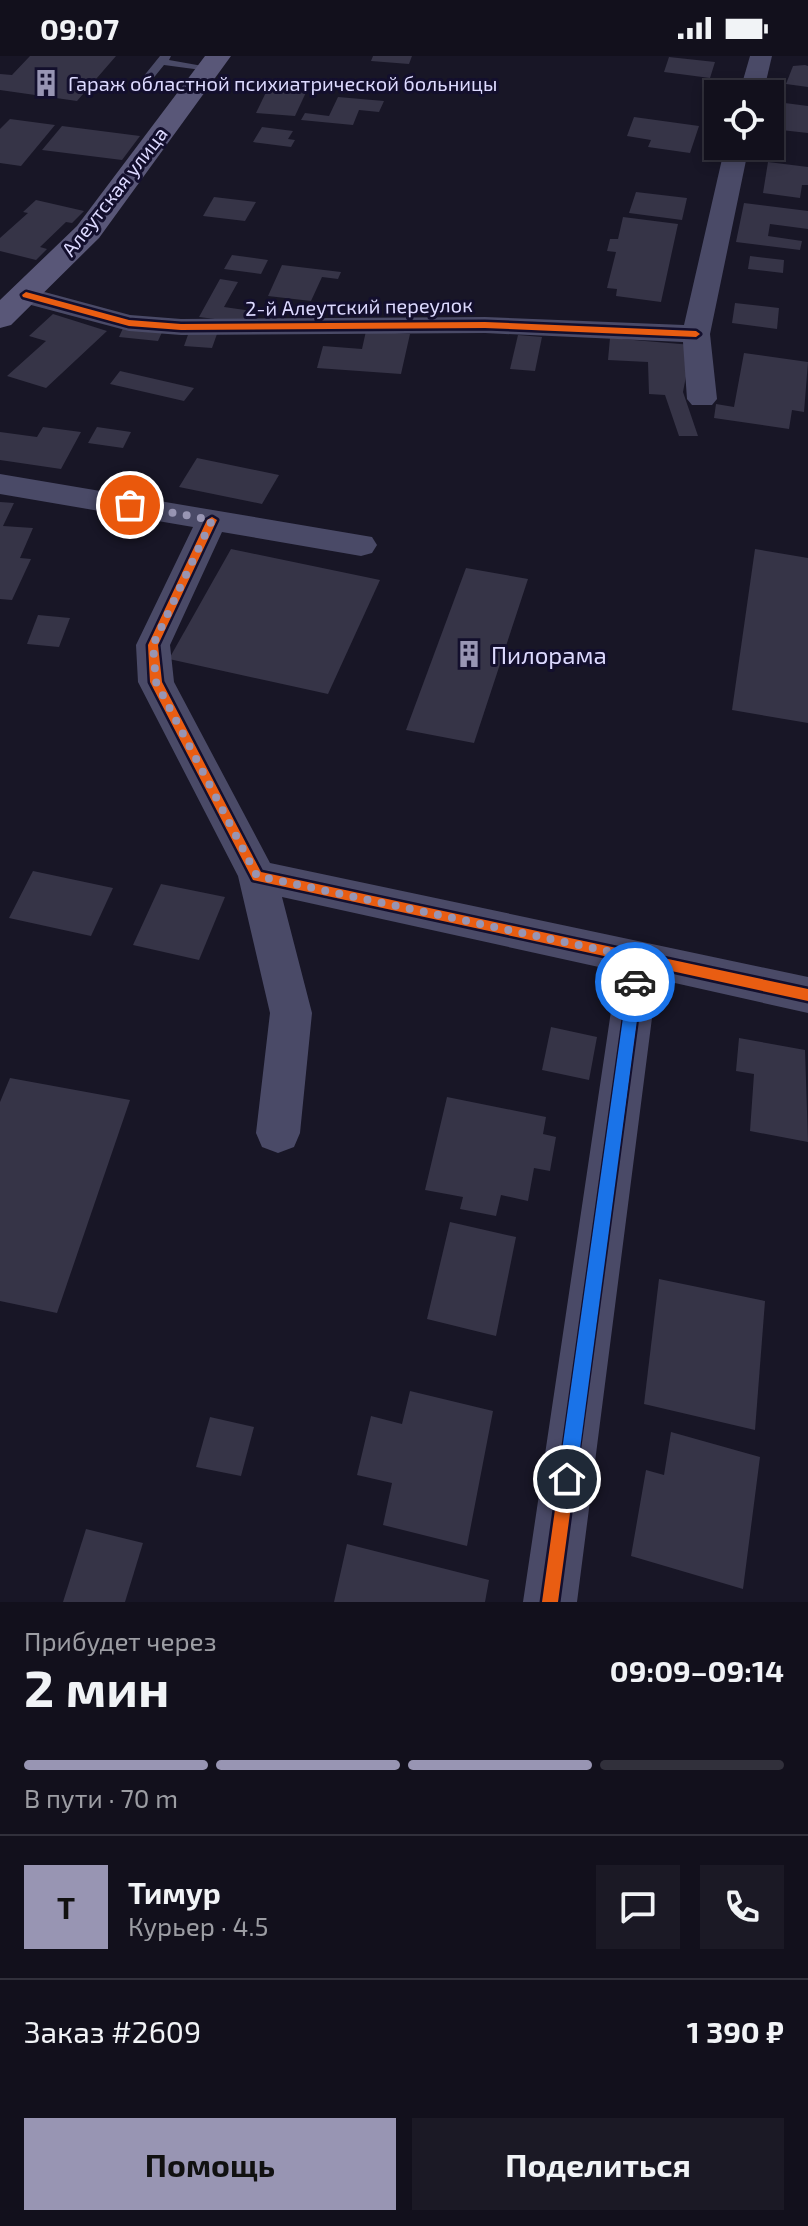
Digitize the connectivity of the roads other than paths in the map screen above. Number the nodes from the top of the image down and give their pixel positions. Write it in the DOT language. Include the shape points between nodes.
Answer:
graph roads {
  1 [pos="761,56"];
  2 [pos="164,59"];
  3 [pos="213,62"];
  4 [pos="755,80"];
  5 [pos="143,84"];
  6 [pos="734,160"];
  7 [pos="26,295"];
  8 [pos="0,318"];
  9 [pos="696,334"];
  10 [pos="702,399"];
  11 [pos="0,484"];
  12 [pos="212,520"];
  13 [pos="361,545"];
  14 [pos="257,876"];
  15 [pos="639,958"];
  16 [pos="808,995"];
  17 [pos="278,1133"];
  18 [pos="550,1602"];
  1 -- 4 [label="street"];
  2 -- 3 [label="lane"];
  2 -- 5 [label="lane"];
  3 -- 7 [label="street, Алеутская улица" via="88,232"];
  6 -- 9 [label="street"];
  7 -- 8 [label="street, Алеутская улица"];
  7 -- 9 [label="street, 2-й Алеутский переулок" via="129,323 181,327 485,325"];
  9 -- 10 [label="street"];
  11 -- 12 [label="street"];
  12 -- 13 [label="street"];
  12 -- 14 [label="street" via="153,645 156,682"];
  14 -- 15 [label="street"];
  14 -- 17 [label="street" via="291,1013"];
  15 -- 16 [label="street"];
  15 -- 18 [label="street"];
}
